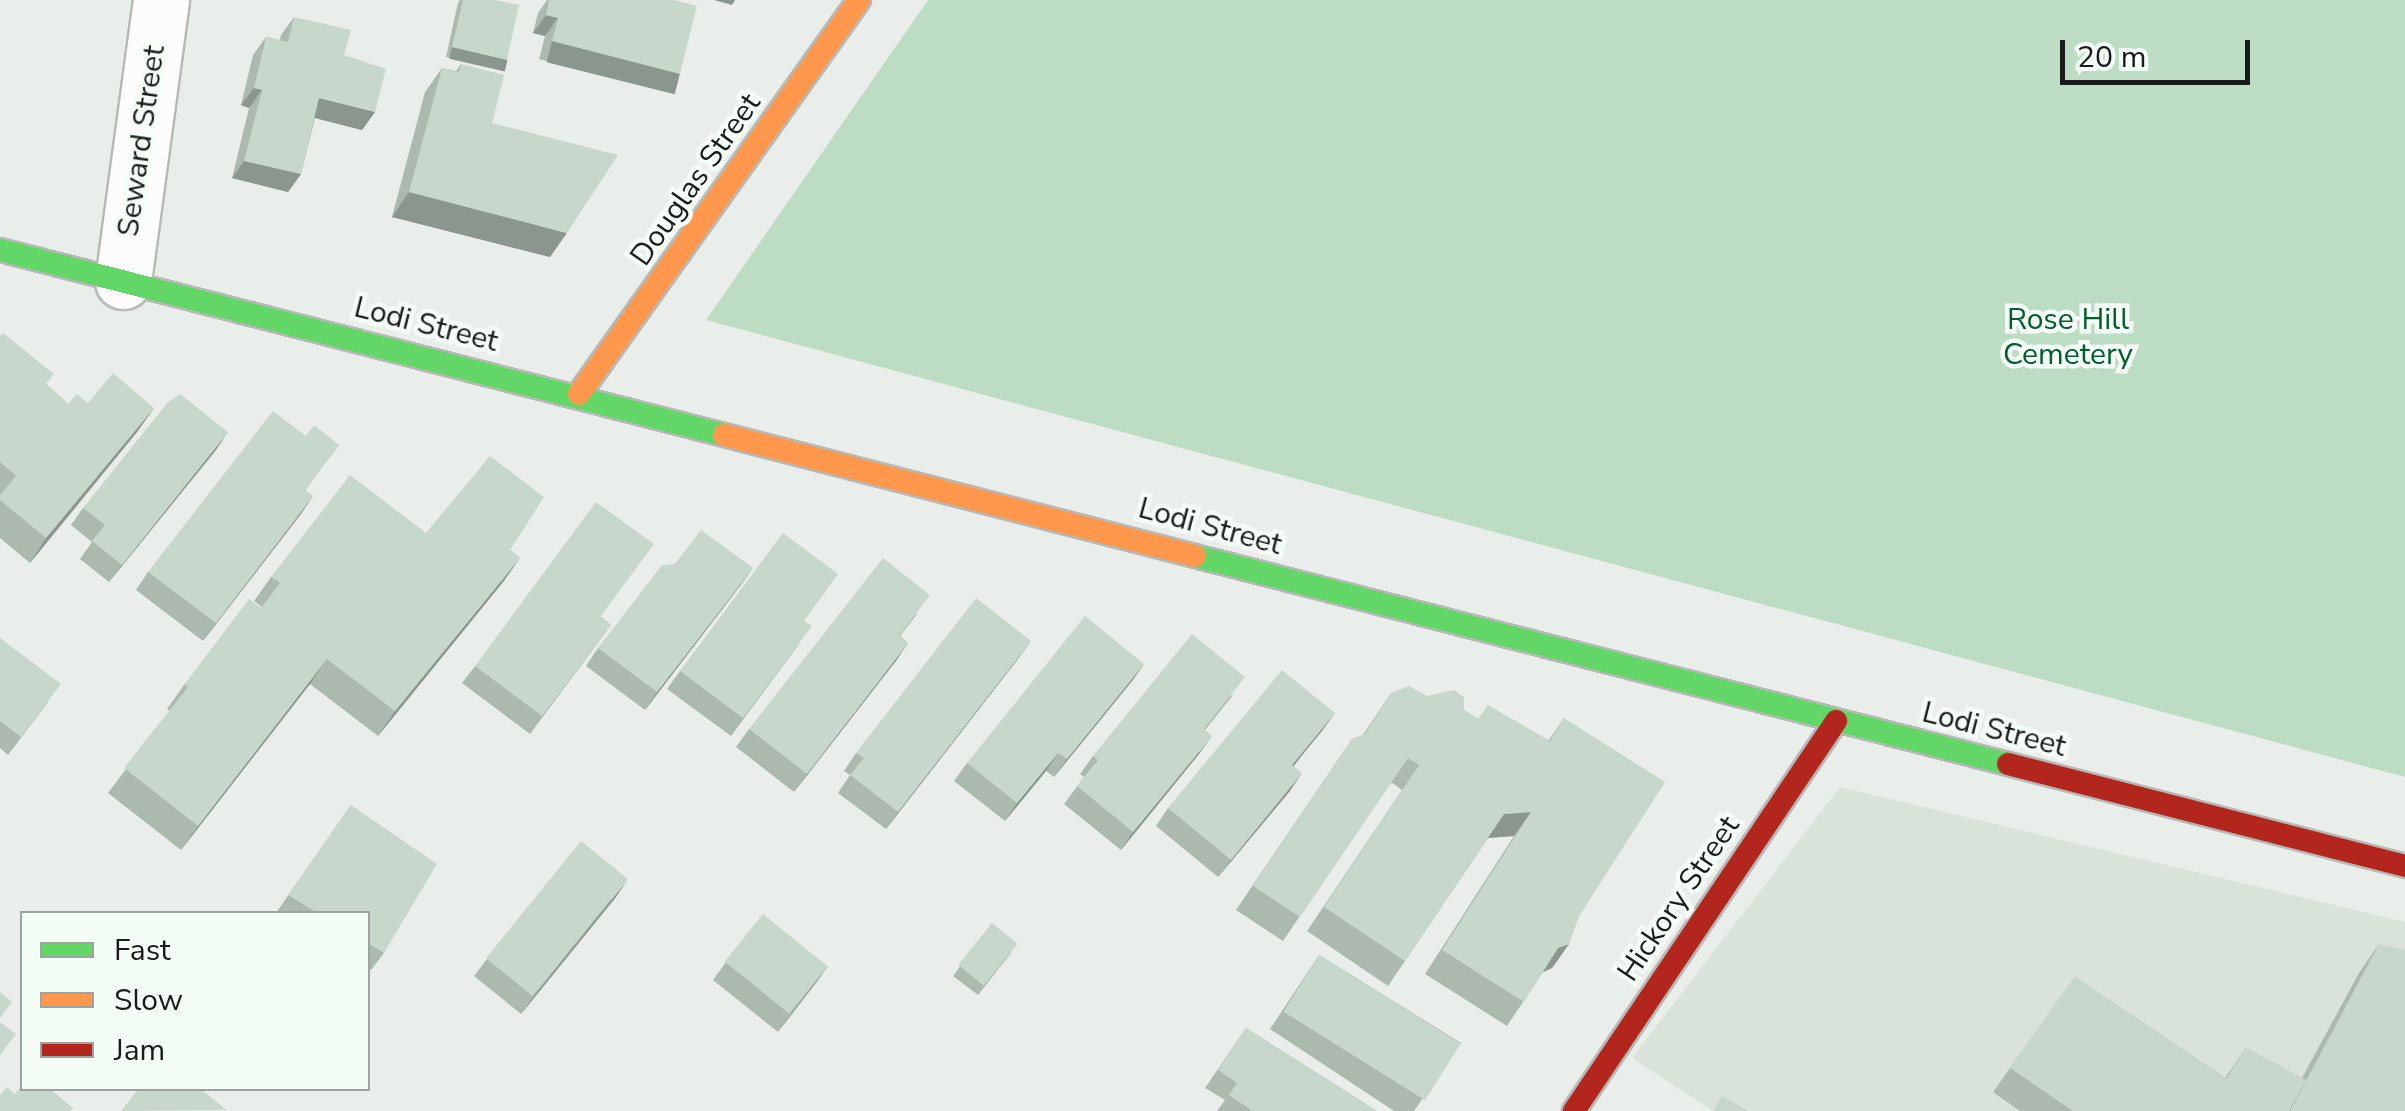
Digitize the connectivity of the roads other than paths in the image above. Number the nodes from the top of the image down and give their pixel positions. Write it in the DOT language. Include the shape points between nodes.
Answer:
graph roads {
  1 [pos="161,0"];
  2 [pos="859,0"];
  3 [pos="0,250"];
  4 [pos="123,281"];
  5 [pos="579,394"];
  6 [pos="1836,721"];
  7 [pos="2405,866"];
  8 [pos="1574,1111"];
  1 -- 4 [label="street, Seward Street"];
  2 -- 5 [label="street, Douglas Street"];
  3 -- 4 [label="street, Lodi Street"];
  4 -- 5 [label="street, Lodi Street"];
  5 -- 6 [label="street, Lodi Street"];
  6 -- 7 [label="street, Lodi Street"];
  6 -- 8 [label="street, Hickory Street"];
}
